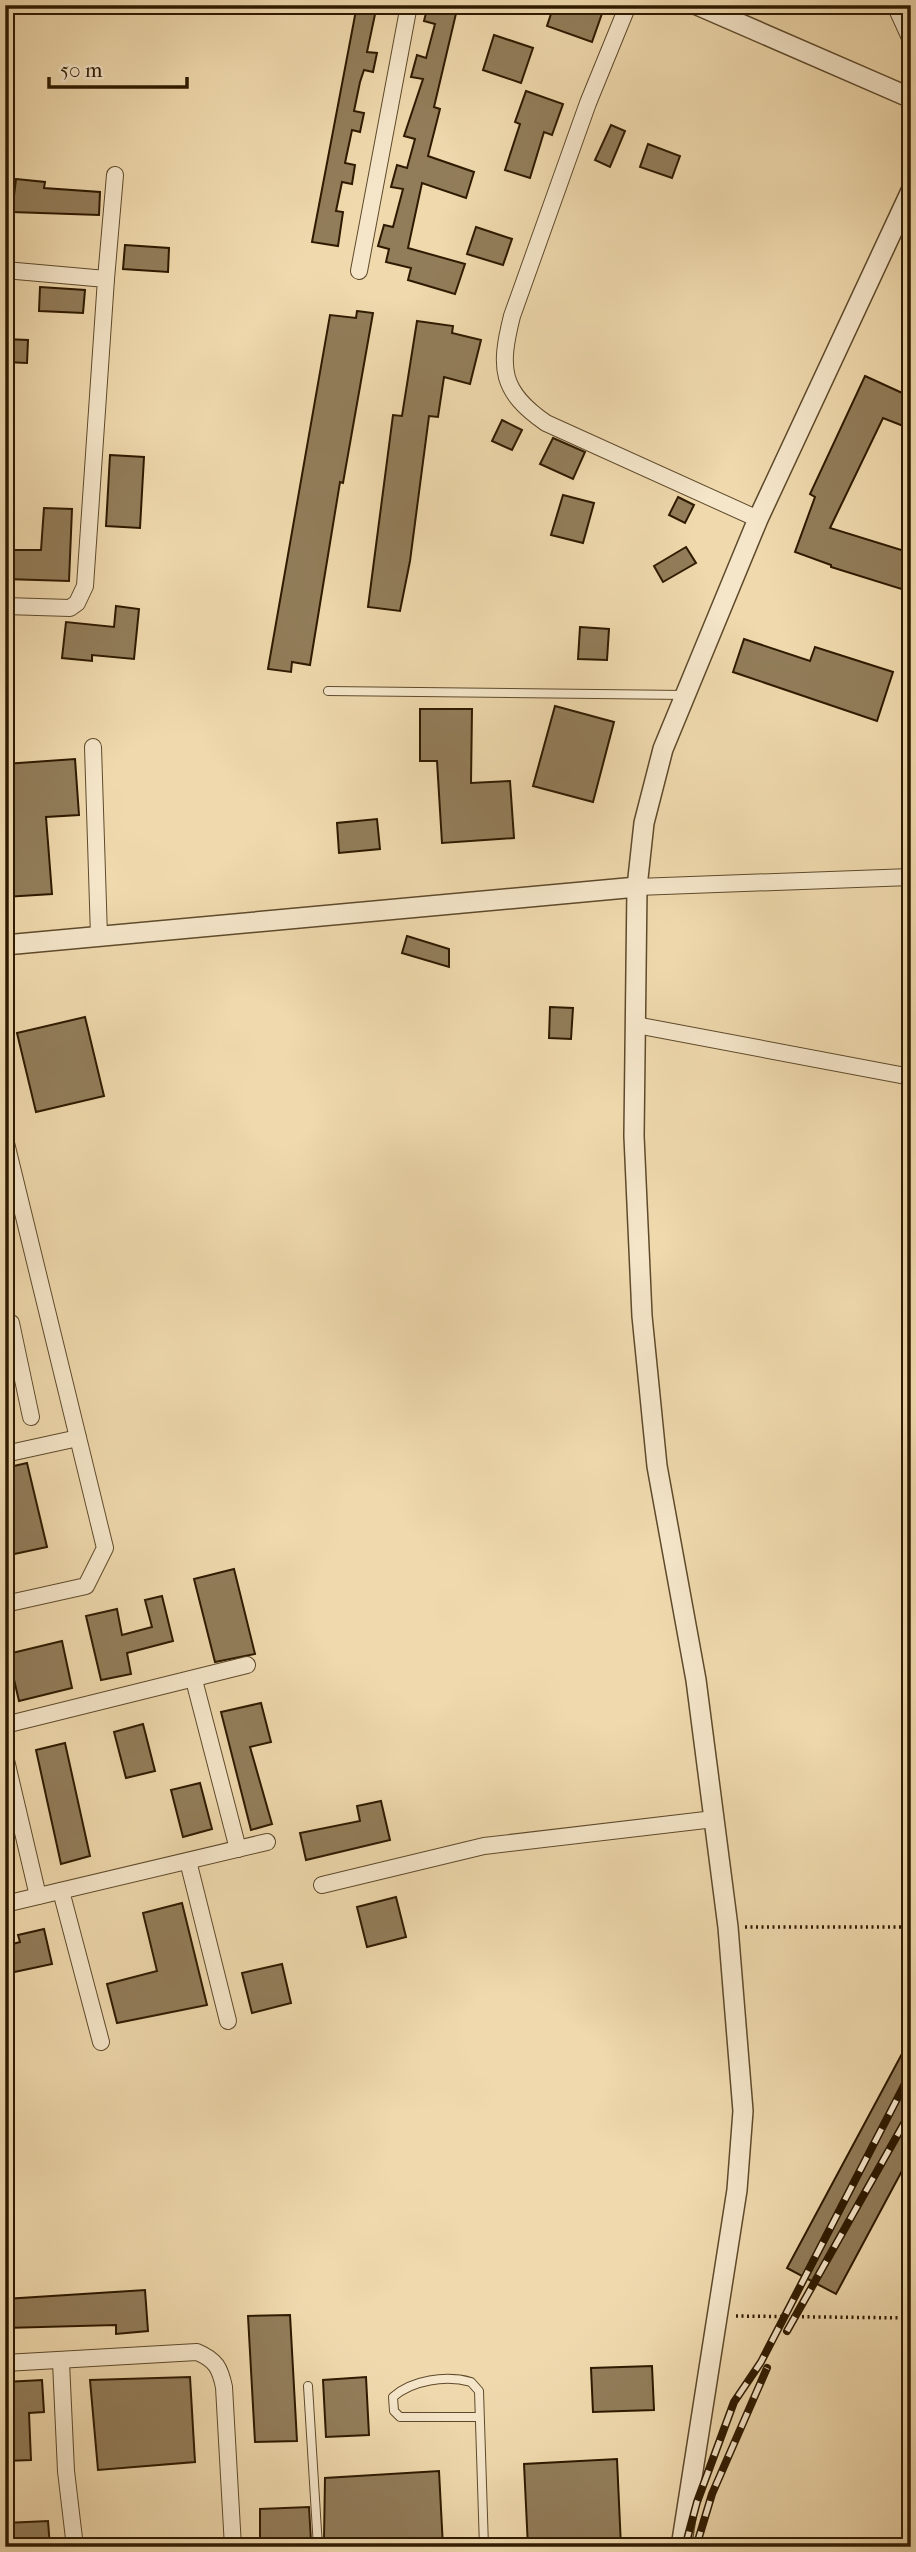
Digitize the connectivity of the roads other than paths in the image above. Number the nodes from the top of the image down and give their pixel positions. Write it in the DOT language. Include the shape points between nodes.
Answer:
graph roads {
  1 [pos="409,5"];
  2 [pos="628,5"];
  3 [pos="697,5"];
  4 [pos="895,5"];
  5 [pos="911,40"];
  6 [pos="911,98"];
  7 [pos="115,175"];
  8 [pos="911,191"];
  9 [pos="5,270"];
  10 [pos="359,271"];
  11 [pos="106,279"];
  12 [pos="758,519"];
  13 [pos="5,606"];
  14 [pos="328,691"];
  15 [pos="685,695"];
  16 [pos="93,747"];
  17 [pos="911,877"];
  18 [pos="637,887"];
  19 [pos="99,936"];
  20 [pos="5,945"];
  21 [pos="636,1025"];
  22 [pos="911,1077"];
  23 [pos="5,1139"];
  24 [pos="5,1324"];
  25 [pos="31,1417"];
  26 [pos="78,1438"];
  27 [pos="5,1454"];
  28 [pos="5,1604"];
  29 [pos="247,1665"];
  30 [pos="194,1681"];
  31 [pos="5,1725"];
  32 [pos="5,1756"];
  33 [pos="714,1819"];
  34 [pos="267,1842"];
  35 [pos="238,1849"];
  36 [pos="188,1861"];
  37 [pos="322,1885"];
  38 [pos="61,1891"];
  39 [pos="38,1896"];
  40 [pos="5,1904"];
  41 [pos="228,2021"];
  42 [pos="101,2042"];
  43 [pos="61,2362"];
  44 [pos="5,2363"];
  45 [pos="308,2386"];
  46 [pos="479,2417"];
  47 [pos="75,2547"];
  48 [pos="233,2547"];
  49 [pos="318,2547"];
  50 [pos="484,2547"];
  51 [pos="681,2547"];
  1 -- 10 [label="street"];
  2 -- 12 [label="street" via="512,316 504,356 507,377 522,406 545,423"];
  3 -- 6 [label="street"];
  4 -- 5 [label="street"];
  7 -- 11 [label="street"];
  8 -- 12 [label="street"];
  9 -- 11 [label="street"];
  11 -- 13 [label="street" via="85,586 70,608"];
  12 -- 15 [label="street"];
  14 -- 15 [label="lane"];
  15 -- 18 [label="street" via="663,749 644,822"];
  16 -- 19 [label="street"];
  17 -- 18 [label="street"];
  18 -- 19 [label="street"];
  18 -- 21 [label="street"];
  19 -- 20 [label="street"];
  21 -- 22 [label="street"];
  21 -- 33 [label="street" via="634,1136 642,1316 657,1466 696,1681"];
  23 -- 26 [label="street"];
  24 -- 25 [label="street" via="11,1323"];
  26 -- 27 [label="street"];
  26 -- 28 [label="street" via="105,1548 86,1586"];
  29 -- 30 [label="street"];
  30 -- 31 [label="street"];
  30 -- 35 [label="street"];
  32 -- 39 [label="street"];
  33 -- 37 [label="street" via="484,1846"];
  33 -- 51 [label="street" via="743,2111 737,2190"];
  34 -- 35 [label="street"];
  35 -- 36 [label="street"];
  36 -- 38 [label="street"];
  36 -- 41 [label="street"];
  38 -- 39 [label="street"];
  38 -- 42 [label="street"];
  39 -- 40 [label="street"];
  43 -- 44 [label="street"];
  43 -- 47 [label="street"];
  43 -- 48 [label="street" via="197,2352 212,2358 224,2387"];
  45 -- 49 [label="lane"];
  46 -- 46 [label="lane" via="479,2391 460,2379 414,2385 393,2397 394,2411 400,2417"];
  46 -- 50 [label="lane"];
}
